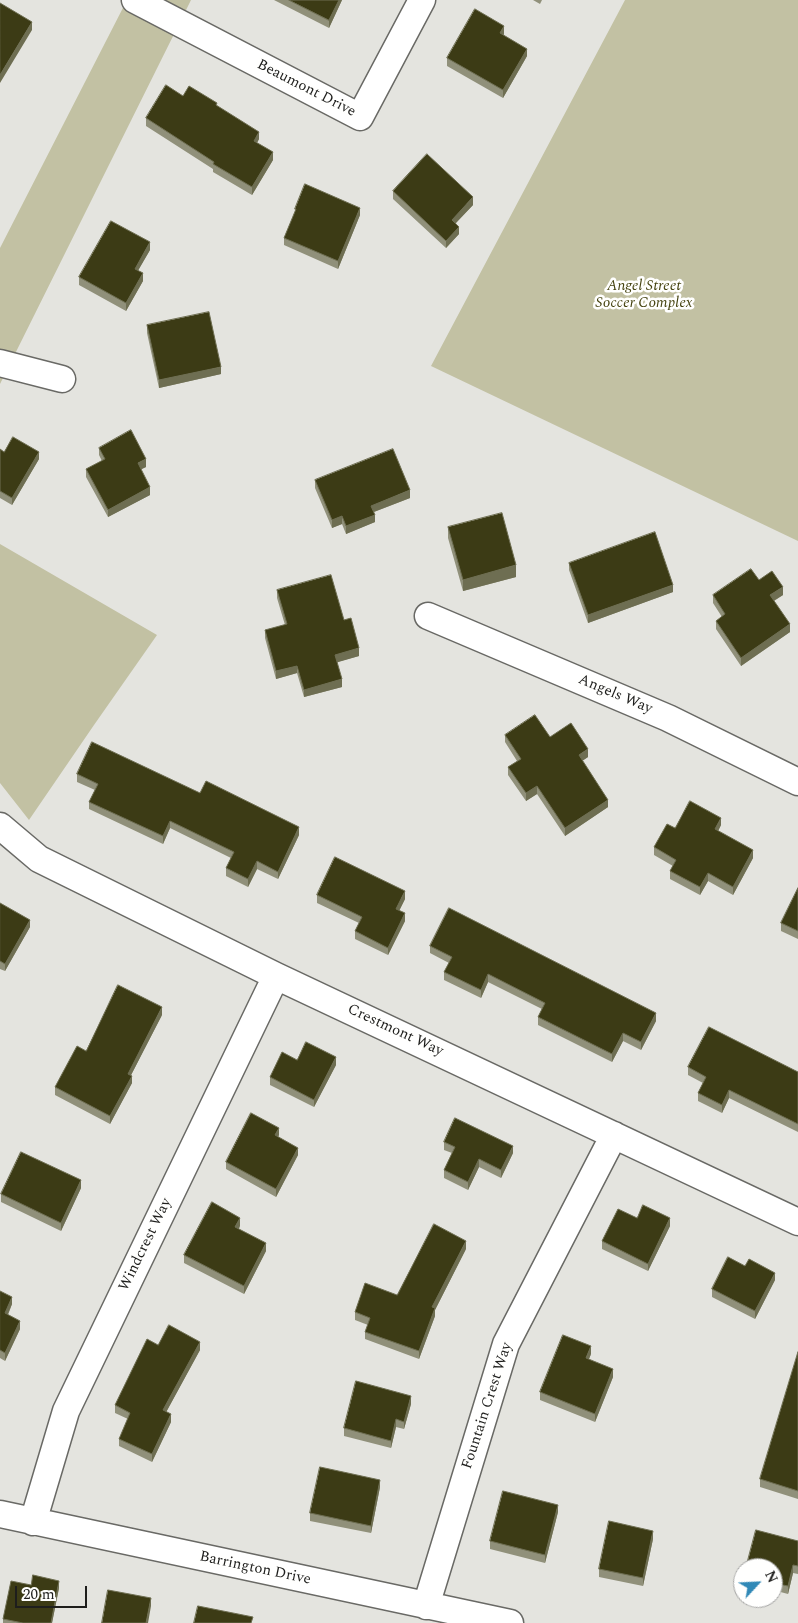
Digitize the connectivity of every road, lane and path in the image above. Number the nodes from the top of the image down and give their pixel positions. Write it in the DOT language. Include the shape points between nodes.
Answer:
graph roads {
  1 [pos="135,0"];
  2 [pos="422,0"];
  3 [pos="0,362"];
  4 [pos="62,379"];
  5 [pos="428,616"];
  6 [pos="798,782"];
  7 [pos="0,826"];
  8 [pos="276,976"];
  9 [pos="614,1135"];
  10 [pos="798,1222"];
  11 [pos="0,1514"];
  12 [pos="33,1522"];
  13 [pos="426,1606"];
  14 [pos="510,1623"];
  1 -- 2 [label="street, Beaumont Drive" via="360,117"];
  3 -- 4 [label="street"];
  5 -- 6 [label="street, Angels Way" via="668,718"];
  7 -- 8 [label="street, Crestmont Way" via="39,859"];
  8 -- 9 [label="street, Crestmont Way"];
  8 -- 12 [label="street, Windcrest Way" via="66,1411"];
  9 -- 10 [label="street, Crestmont Way"];
  9 -- 13 [label="street, Fountain Crest Way" via="506,1344"];
  11 -- 12 [label="street, Barrington Drive"];
  12 -- 13 [label="street, Barrington Drive"];
  13 -- 14 [label="street, Barrington Drive"];
}
